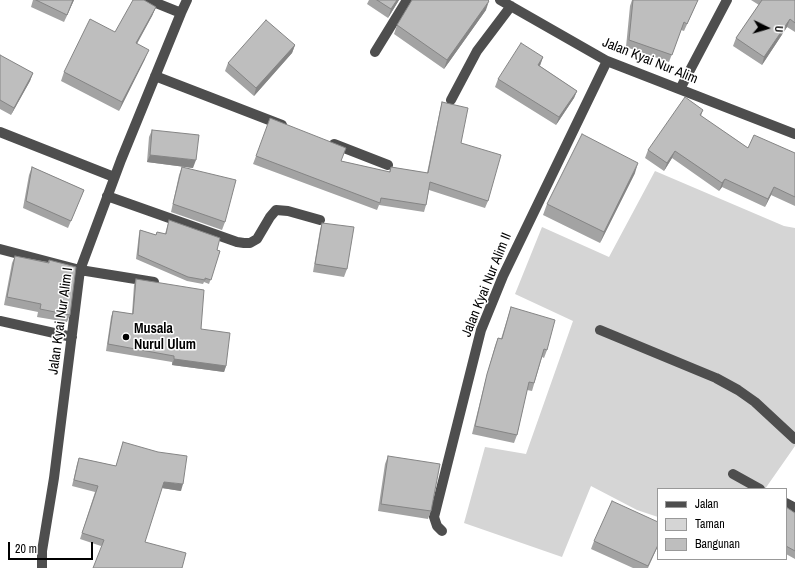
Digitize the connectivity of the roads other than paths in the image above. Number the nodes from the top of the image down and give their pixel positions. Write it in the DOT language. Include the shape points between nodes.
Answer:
graph roads {
  1 [pos="149,0"];
  2 [pos="187,0"];
  3 [pos="407,0"];
  4 [pos="500,0"];
  5 [pos="727,0"];
  6 [pos="511,6"];
  7 [pos="181,13"];
  8 [pos="375,52"];
  9 [pos="607,61"];
  10 [pos="155,76"];
  11 [pos="680,89"];
  12 [pos="451,100"];
  13 [pos="294,129"];
  14 [pos="0,132"];
  15 [pos="795,134"];
  16 [pos="323,140"];
  17 [pos="388,165"];
  18 [pos="114,177"];
  19 [pos="107,196"];
  20 [pos="320,220"];
  21 [pos="0,248"];
  22 [pos="80,270"];
  23 [pos="164,284"];
  24 [pos="0,321"];
  25 [pos="600,330"];
  26 [pos="72,337"];
  27 [pos="795,438"];
  28 [pos="733,474"];
  29 [pos="758,488"];
  30 [pos="442,531"];
  31 [pos="42,568"];
  1 -- 7 [label="street"];
  2 -- 7 [label="street, Jalan Kyai Nur Alim I"];
  3 -- 8 [label="street"];
  4 -- 6 [label="street, Jalan Kyai Nur Alim"];
  5 -- 11 [label="street"];
  6 -- 9 [label="street, Jalan Kyai Nur Alim"];
  6 -- 12 [label="street" via="476,51"];
  7 -- 10 [label="street, Jalan Kyai Nur Alim I"];
  9 -- 11 [label="street, Jalan Kyai Nur Alim"];
  9 -- 30 [label="street, Jalan Kyai Nur Alim II" via="503,276 481,330 434,517"];
  10 -- 13 [label="street"];
  10 -- 18 [label="street, Jalan Kyai Nur Alim I"];
  11 -- 15 [label="street, Jalan Kyai Nur Alim"];
  14 -- 18 [label="street"];
  16 -- 17 [label="street"];
  18 -- 19 [label="street, Jalan Kyai Nur Alim I"];
  19 -- 20 [label="street" via="244,243 257,239 276,210"];
  19 -- 22 [label="street, Jalan Kyai Nur Alim I"];
  21 -- 22 [label="street"];
  22 -- 23 [label="street"];
  22 -- 26 [label="street, Jalan Kyai Nur Alim I"];
  24 -- 26 [label="street"];
  25 -- 27 [label="street" via="716,378 738,390"];
  26 -- 31 [label="street, Jalan Kyai Nur Alim I" via="42,551"];
  28 -- 29 [label="street"];
}
